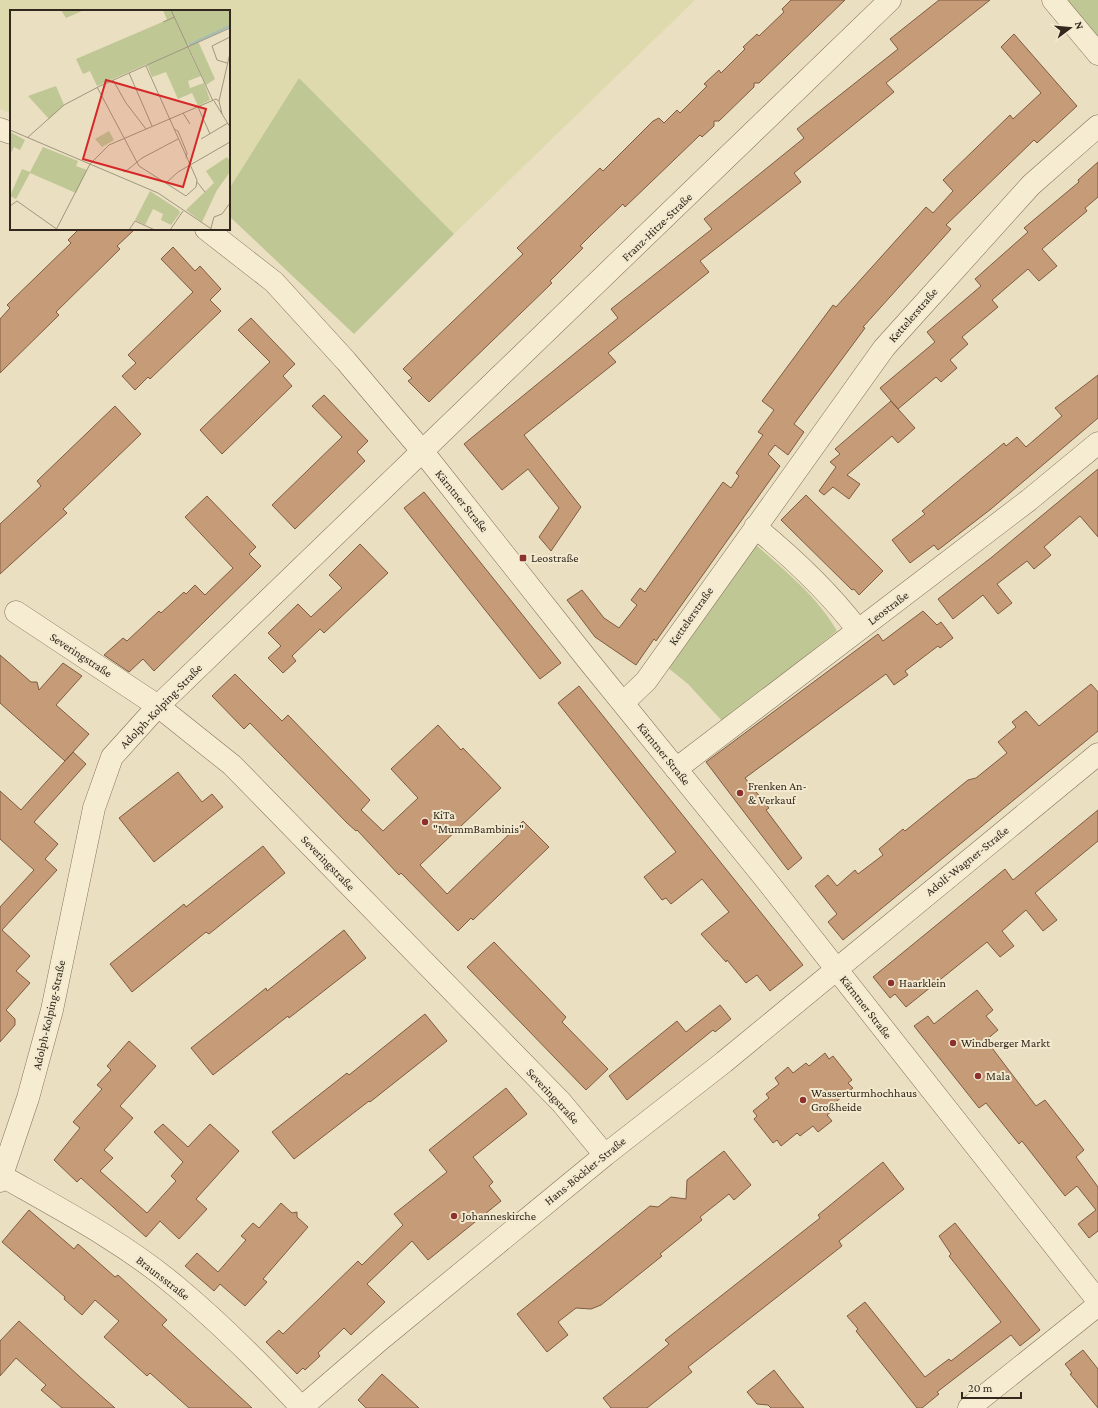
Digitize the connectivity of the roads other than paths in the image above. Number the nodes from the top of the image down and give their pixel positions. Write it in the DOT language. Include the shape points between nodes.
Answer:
graph roads {
  1 [pos="890,0"];
  2 [pos="1053,0"];
  3 [pos="1098,54"];
  4 [pos="1098,126"];
  5 [pos="0,129"];
  6 [pos="10,133"];
  7 [pos="207,230"];
  8 [pos="1098,443"];
  9 [pos="423,452"];
  10 [pos="755,527"];
  11 [pos="16,612"];
  12 [pos="858,630"];
  13 [pos="624,702"];
  14 [pos="158,706"];
  15 [pos="1098,754"];
  16 [pos="676,769"];
  17 [pos="836,969"];
  18 [pos="605,1154"];
  19 [pos="1,1178"];
  20 [pos="1098,1301"];
  21 [pos="1098,1305"];
  22 [pos="302,1408"];
  23 [pos="969,1408"];
  1 -- 9 [label="street, Franz-Hitze-Straße"];
  2 -- 3 [label="street"];
  4 -- 10 [label="street, Kettelerstraße" via="1032,185 884,348"];
  5 -- 6 [label="street"];
  7 -- 9 [label="street, Kärntner Straße" via="274,282 346,361"];
  8 -- 12 [label="street, Leostraße" via="1029,500"];
  9 -- 13 [label="street, Kärntner Straße"];
  9 -- 14 [label="street, Adolph-Kolping-Straße"];
  10 -- 12 [label="street" via="816,581"];
  10 -- 13 [label="street, Kettelerstraße" via="646,681"];
  11 -- 14 [label="street, Severingstraße"];
  12 -- 16 [label="street, Leostraße"];
  13 -- 16 [label="street, Kärntner Straße"];
  14 -- 18 [label="street, Severingstraße" via="232,765 561,1102"];
  14 -- 19 [label="street, Adolph-Kolping-Straße" via="112,757 94,808 52,1010 28,1098"];
  15 -- 17 [label="street, Adolf-Wagner-Straße"];
  16 -- 17 [label="street, Kärntner Straße"];
  17 -- 18 [label="street, Hans-Böckler-Straße" via="721,1065"];
  17 -- 20 [label="street, Kärntner Straße"];
  18 -- 22 [label="street, Hans-Böckler-Straße" via="381,1339"];
  19 -- 22 [label="street, Braunsstraße" via="99,1231 178,1288"];
  21 -- 23 [label="street"];
}
